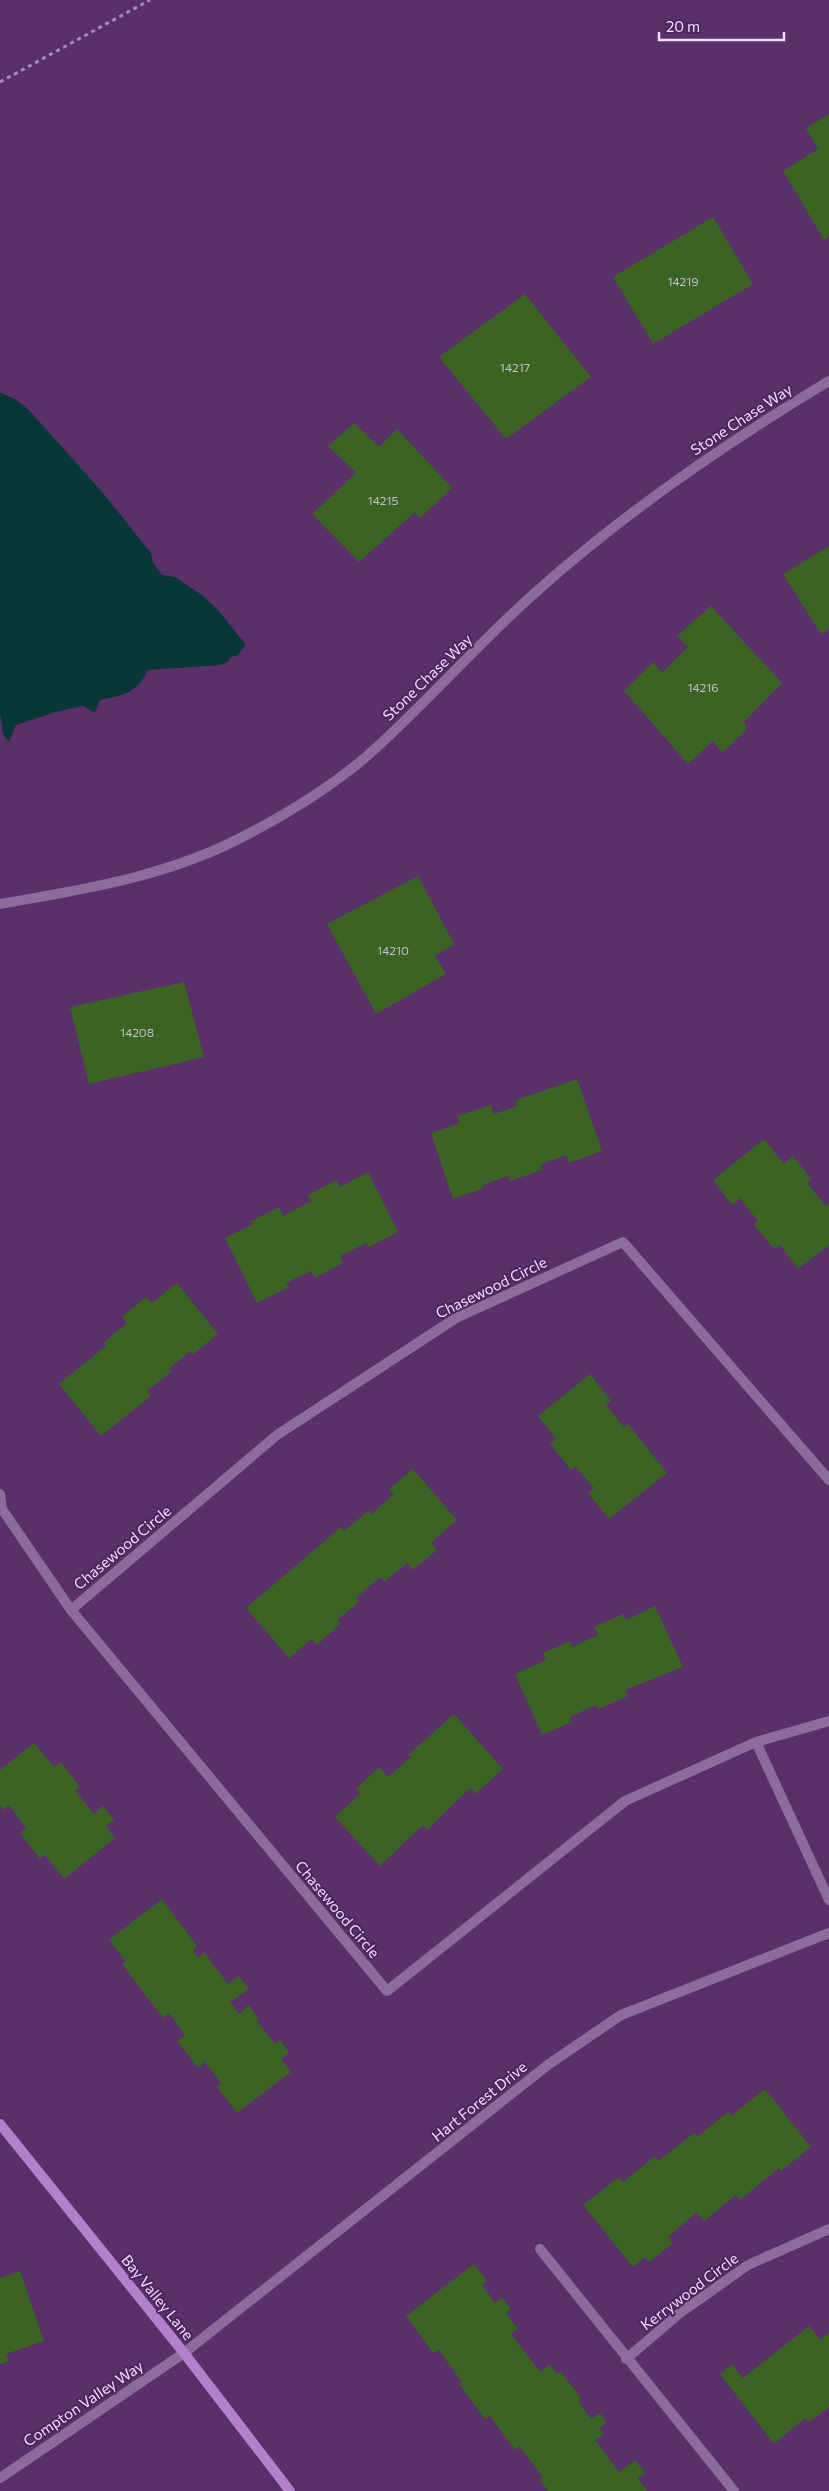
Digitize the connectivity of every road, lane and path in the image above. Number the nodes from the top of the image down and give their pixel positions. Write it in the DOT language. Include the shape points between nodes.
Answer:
graph roads {
  1 [pos="150,0"];
  2 [pos="0,82"];
  3 [pos="829,381"];
  4 [pos="0,904"];
  5 [pos="829,1480"];
  6 [pos="0,1494"];
  7 [pos="71,1610"];
  8 [pos="829,1721"];
  9 [pos="756,1742"];
  10 [pos="829,1900"];
  11 [pos="829,1933"];
  12 [pos="0,2124"];
  13 [pos="829,2229"];
  14 [pos="540,2250"];
  15 [pos="184,2353"];
  16 [pos="626,2359"];
  17 [pos="0,2478"];
  18 [pos="290,2491"];
  19 [pos="734,2491"];
  1 -- 2 [label="path"];
  3 -- 4 [label="street, Stone Chase Way" via="663,489 536,591 366,757 306,801 248,834 180,864 102,887"];
  5 -- 7 [label="street, Chasewood Circle" via="623,1242 456,1318 277,1435"];
  6 -- 7 [label="street" via="2,1509"];
  7 -- 9 [label="street, Chasewood Circle" via="387,1991 625,1801"];
  8 -- 9 [label="street, Chasewood Circle"];
  9 -- 10 [label="street"];
  11 -- 15 [label="street, Hart Forest Drive" via="621,2015 549,2064"];
  12 -- 15 [label="street, Bay Valley Lane"];
  13 -- 16 [label="street, Kerrywood Circle" via="748,2265 680,2313"];
  14 -- 16 [label="street"];
  15 -- 17 [label="street, Compton Valley Way"];
  15 -- 18 [label="street, Bay Valley Lane"];
  16 -- 19 [label="street"];
}
